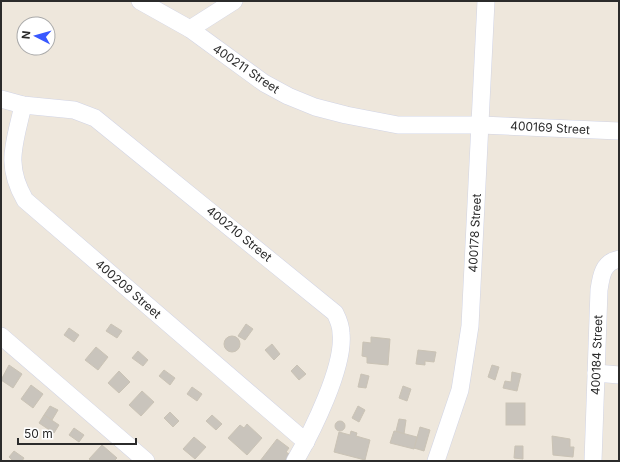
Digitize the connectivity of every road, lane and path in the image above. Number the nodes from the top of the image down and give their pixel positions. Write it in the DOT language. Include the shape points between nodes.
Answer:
graph roads {
  1 [pos="140,1"];
  2 [pos="234,1"];
  3 [pos="486,1"];
  4 [pos="190,29"];
  5 [pos="1,99"];
  6 [pos="23,105"];
  7 [pos="481,125"];
  8 [pos="619,131"];
  9 [pos="619,259"];
  10 [pos="1,336"];
  11 [pos="596,373"];
  12 [pos="619,375"];
  13 [pos="306,442"];
  14 [pos="146,461"];
  15 [pos="296,461"];
  16 [pos="436,461"];
  17 [pos="593,461"];
  1 -- 4 [label="street, 400211 Street"];
  2 -- 4 [label="street"];
  3 -- 7 [label="street, 400178 Street"];
  4 -- 7 [label="street, 400211 Street" via="264,83 315,107 398,125"];
  5 -- 6 [label="street, 400210 Street"];
  6 -- 13 [label="street, 400209 Street" via="12,164 17,186 25,200"];
  6 -- 13 [label="street, 400210 Street" via="74,110 95,118 334,313 340,323 342,334 340,351 318,419"];
  7 -- 8 [label="street, 400169 Street"];
  7 -- 16 [label="street, 400178 Street" via="470,326 460,390"];
  9 -- 11 [label="street, 400184 Street" via="612,260 602,275"];
  10 -- 14 [label="street"];
  11 -- 12 [label="street"];
  11 -- 17 [label="street, 400184 Street"];
  13 -- 15 [label="street, 400210 Street"];
}
